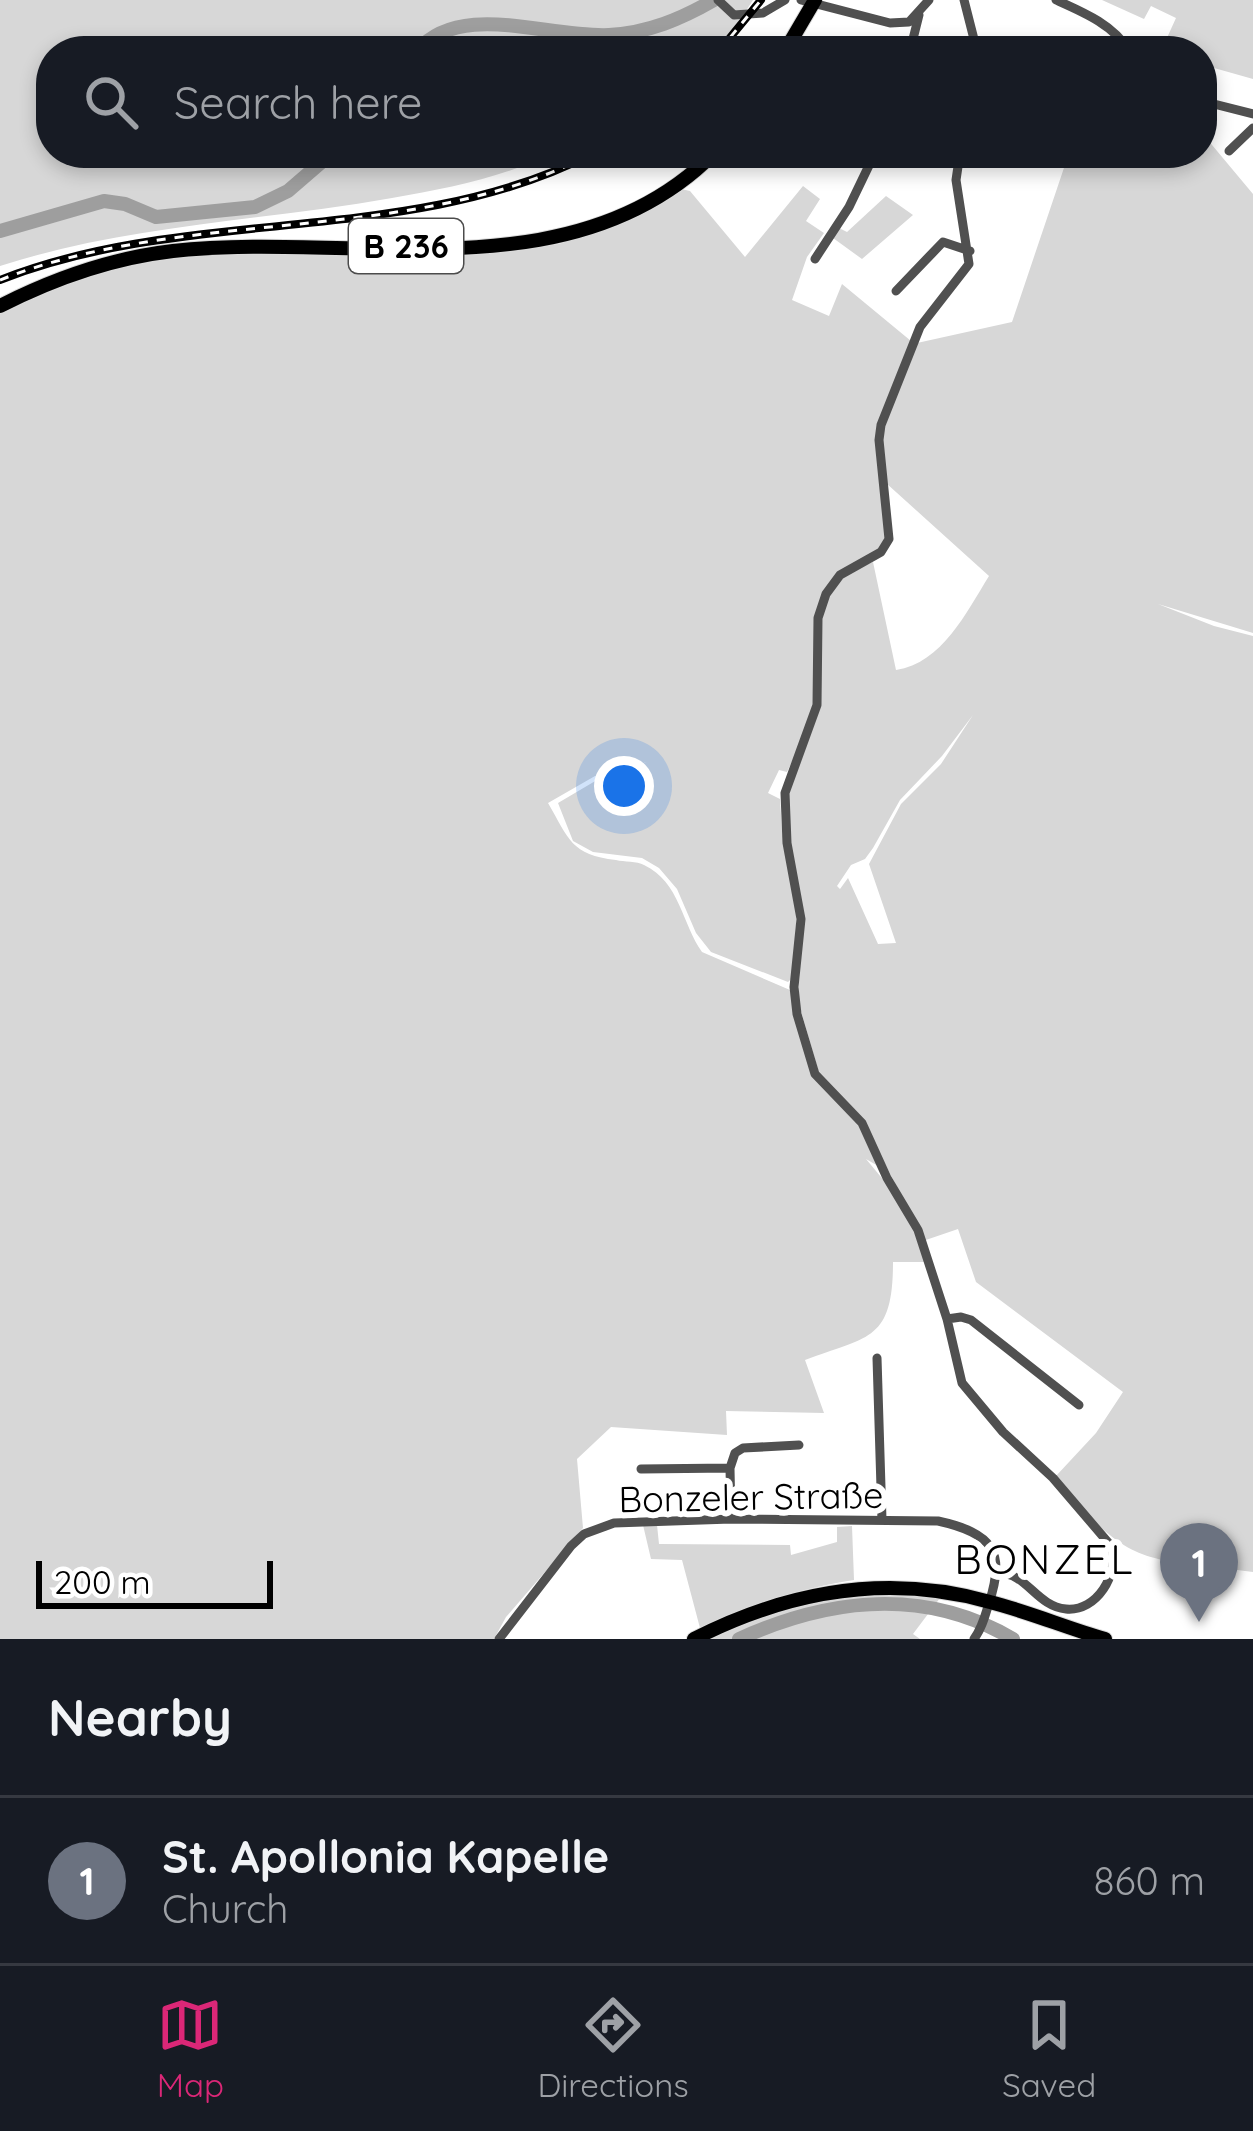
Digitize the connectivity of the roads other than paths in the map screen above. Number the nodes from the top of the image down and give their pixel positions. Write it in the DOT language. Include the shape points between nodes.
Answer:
graph roads {
  1 [pos="785,0"];
  2 [pos="929,0"];
  3 [pos="964,0"];
  4 [pos="1056,0"];
  5 [pos="810,1"];
  6 [pos="722,4"];
  7 [pos="919,15"];
  8 [pos="792,36"];
  9 [pos="914,36"];
  10 [pos="973,36"];
  11 [pos="1118,36"];
  12 [pos="1217,105"];
  13 [pos="1253,114"];
  14 [pos="1253,128"];
  15 [pos="1229,151"];
  16 [pos="697,168"];
  17 [pos="868,168"];
  18 [pos="958,168"];
  19 [pos="970,251"];
  20 [pos="815,260"];
  21 [pos="896,291"];
  22 [pos="0,306"];
  23 [pos="946,1319"];
  24 [pos="877,1358"];
  25 [pos="1079,1405"];
  26 [pos="799,1445"];
  27 [pos="730,1468"];
  28 [pos="641,1469"];
  29 [pos="731,1519"];
  30 [pos="882,1520"];
  31 [pos="999,1573"];
  32 [pos="990,1601"];
  33 [pos="499,1639"];
  34 [pos="694,1639"];
  35 [pos="974,1639"];
  36 [pos="1105,1639"];
  1 -- 6 [label="street" via="750,16"];
  2 -- 7 [label="street"];
  3 -- 10 [label="street"];
  4 -- 11 [label="street"];
  5 -- 7 [label="street" via="890,23"];
  5 -- 8 [label="main road"];
  7 -- 9 [label="street"];
  12 -- 13 [label="street"];
  14 -- 15 [label="street"];
  16 -- 22 [label="main road, B 236" via="647,205 547,239 145,255 77,272"];
  17 -- 20 [label="street"];
  18 -- 19 [label="street"];
  19 -- 21 [label="street" via="943,242"];
  19 -- 23 [label="street" via="965,272 917,332 879,432 890,539 840,575 821,608 817,705 790,770 784,810 800,920 794,994 812,1067 862,1123 918,1230"];
  23 -- 25 [label="street" via="971,1320"];
  23 -- 31 [label="street, Bonzeler Straße" via="967,1390 1115,1556 1106,1586 1076,1609 1051,1606 1019,1577"];
  24 -- 30 [label="street"];
  26 -- 27 [label="street" via="743,1448"];
  27 -- 28 [label="street"];
  27 -- 29 [label="street"];
  29 -- 30 [label="street, Bonzeler Straße"];
  29 -- 33 [label="street, Bonzeler Straße" via="635,1520 584,1534"];
  30 -- 31 [label="street, Bonzeler Straße" via="965,1530 989,1546"];
  31 -- 32 [label="street"];
  32 -- 34 [label="main road" via="905,1588 833,1591 759,1609"];
  32 -- 35 [label="street"];
  32 -- 36 [label="main road"];
}
